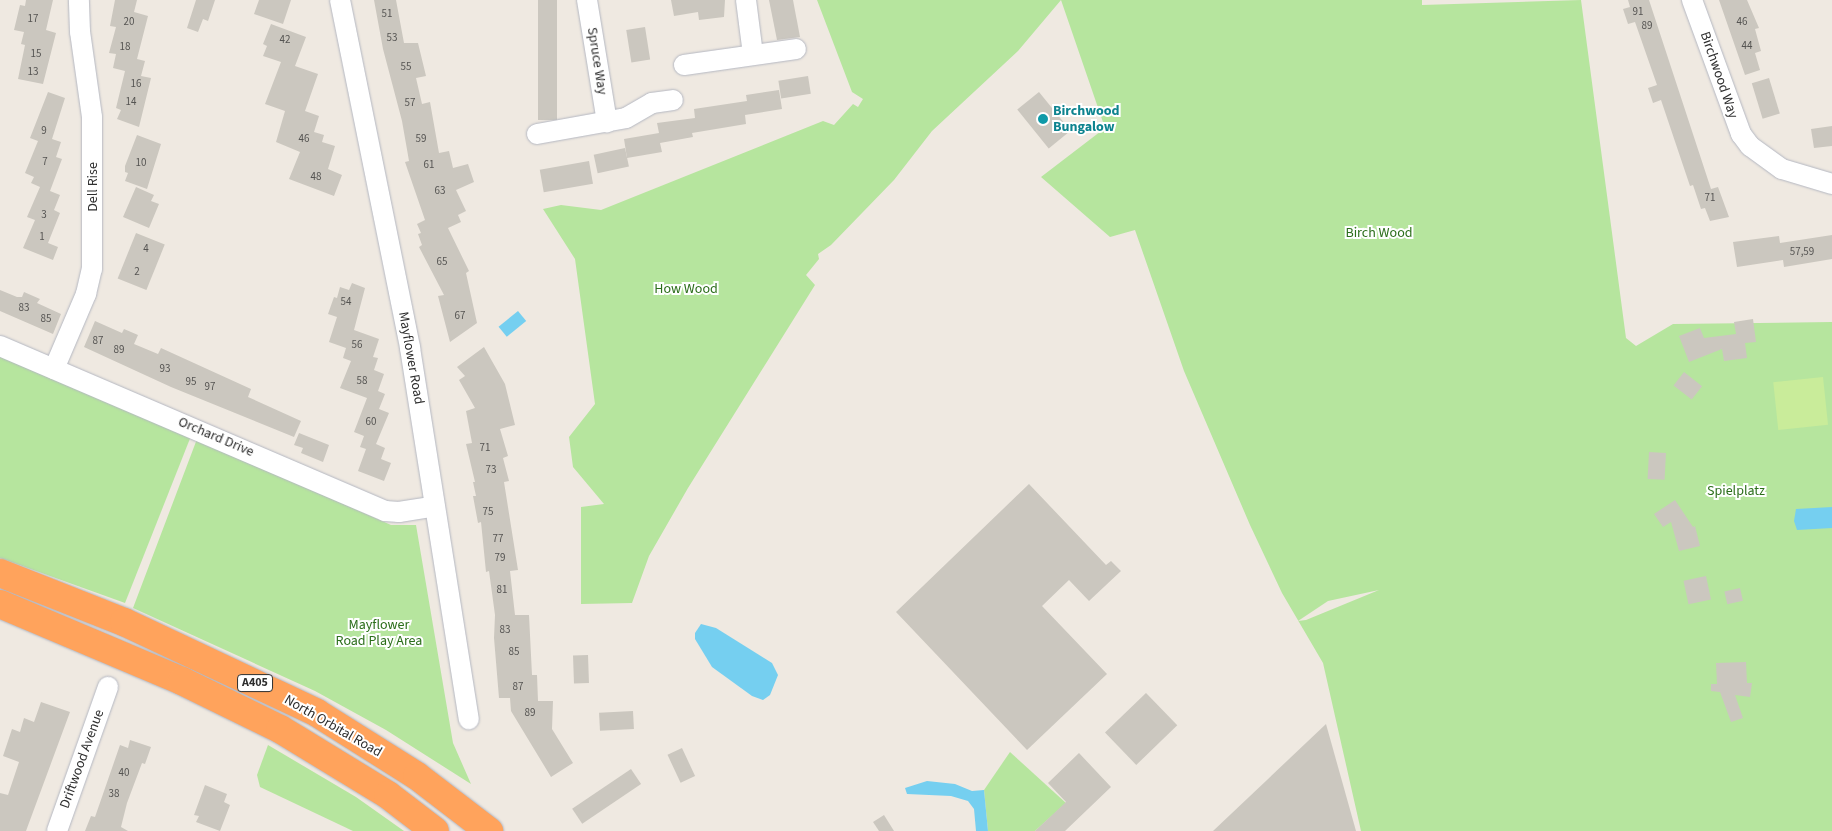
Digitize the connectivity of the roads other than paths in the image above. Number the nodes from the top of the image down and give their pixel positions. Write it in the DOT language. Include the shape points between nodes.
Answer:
graph roads {
  1 [pos="79,0"];
  2 [pos="340,0"];
  3 [pos="587,0"];
  4 [pos="746,0"];
  5 [pos="1692,0"];
  6 [pos="796,49"];
  7 [pos="753,55"];
  8 [pos="684,65"];
  9 [pos="673,100"];
  10 [pos="607,122"];
  11 [pos="537,134"];
  12 [pos="1832,184"];
  13 [pos="0,346"];
  14 [pos="54,369"];
  15 [pos="435,506"];
  16 [pos="0,573"];
  17 [pos="0,604"];
  18 [pos="108,686"];
  19 [pos="469,719"];
  20 [pos="56,831"];
  21 [pos="435,831"];
  22 [pos="489,831"];
  1 -- 14 [label="street, Dell Rise" via="80,32 91,95 92,269 81,309"];
  2 -- 15 [label="street, Mayflower Road" via="406,330"];
  3 -- 10 [label="street, Spruce Way"];
  4 -- 7 [label="street"];
  5 -- 12 [label="street, Birchwood Way" via="1741,134 1750,146 1782,170"];
  6 -- 7 [label="street"];
  7 -- 8 [label="street"];
  9 -- 10 [label="street" via="652,103 626,118"];
  10 -- 11 [label="street"];
  13 -- 14 [label="street, Orchard Drive"];
  14 -- 15 [label="street, Orchard Drive" via="385,511"];
  15 -- 19 [label="street, Mayflower Road"];
  16 -- 22 [label="highway, North Orbital Road / A405" via="132,626 316,713 417,776"];
  17 -- 21 [label="highway, North Orbital Road / A405" via="182,681 280,729 388,795"];
  18 -- 20 [label="street, Driftwood Avenue"];
}
